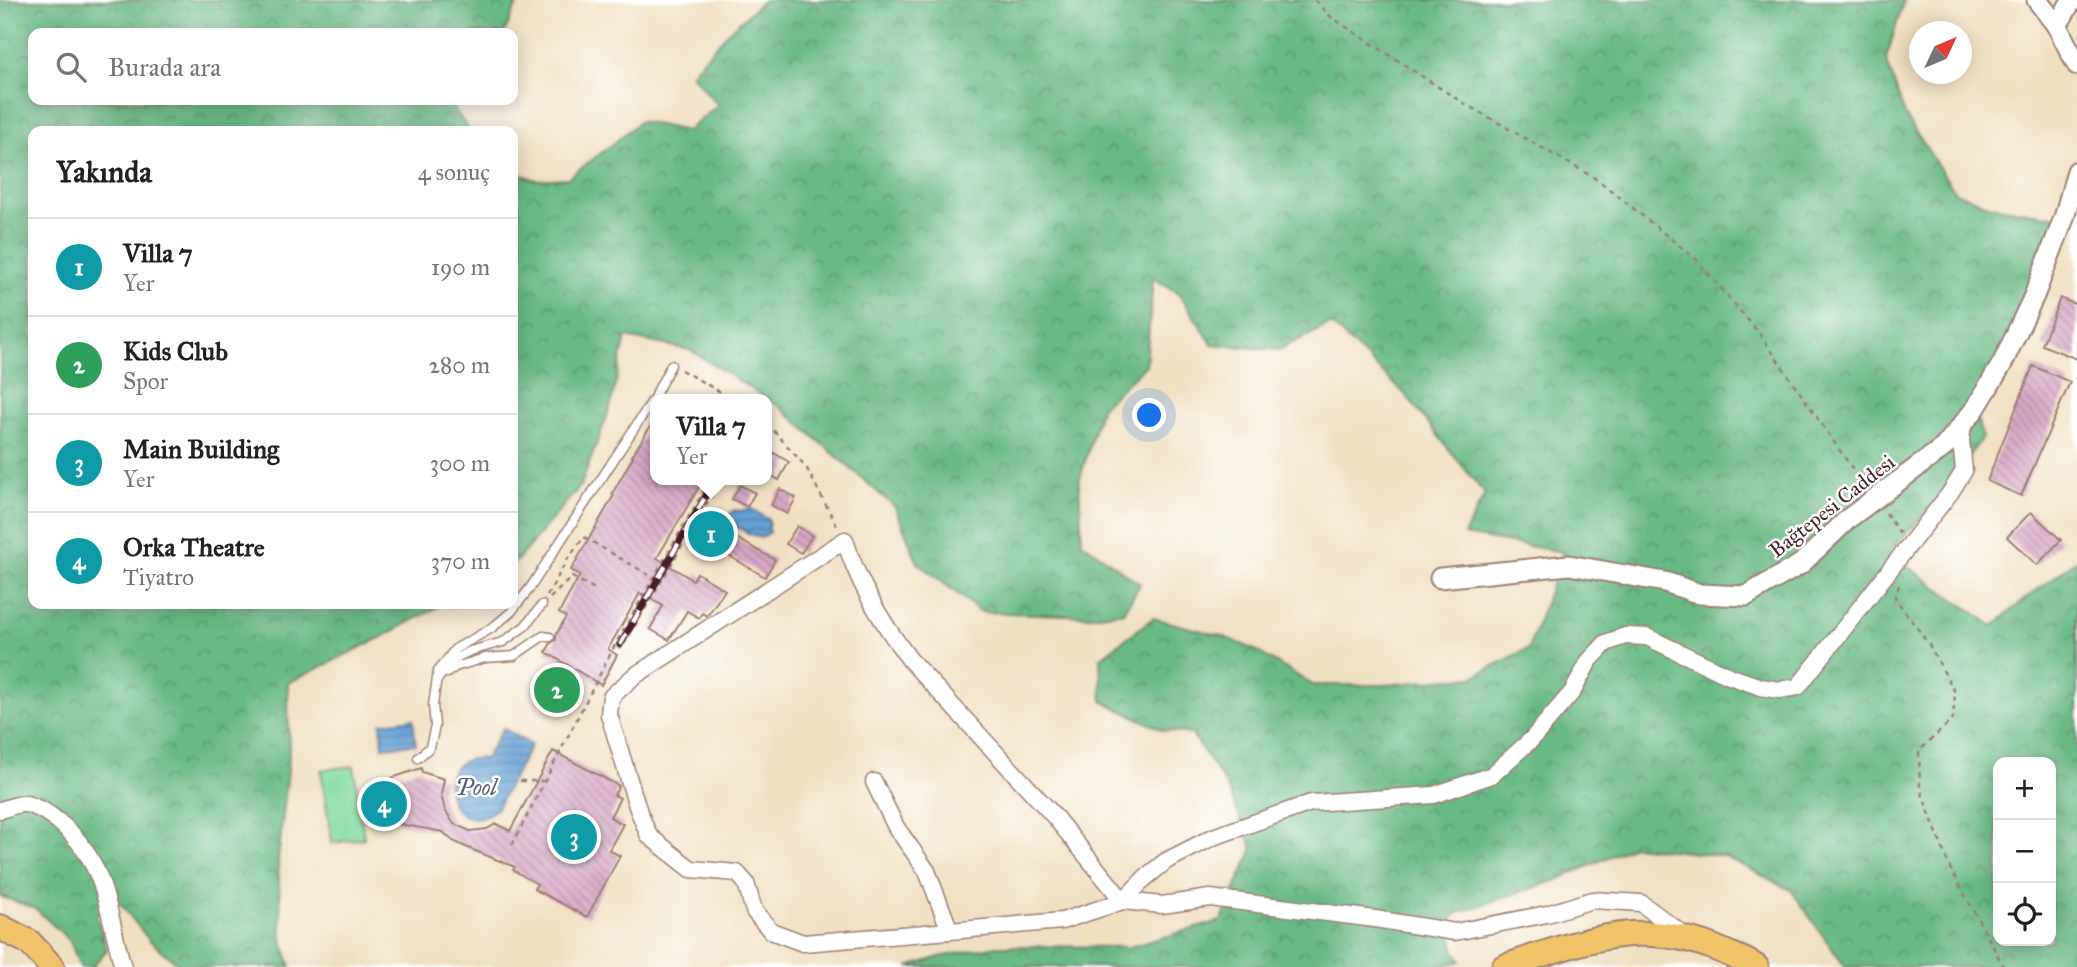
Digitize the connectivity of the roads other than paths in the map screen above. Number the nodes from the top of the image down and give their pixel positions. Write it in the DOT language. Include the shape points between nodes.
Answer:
graph roads {
  1 [pos="2037,0"];
  2 [pos="2072,0"];
  3 [pos="2057,26"];
  4 [pos="2077,65"];
  5 [pos="2076,180"];
  6 [pos="671,365"];
  7 [pos="655,394"];
  8 [pos="650,403"];
  9 [pos="1963,424"];
  10 [pos="1440,578"];
  11 [pos="518,602"];
  12 [pos="542,605"];
  13 [pos="512,609"];
  14 [pos="550,636"];
  15 [pos="436,681"];
  16 [pos="418,758"];
  17 [pos="874,782"];
  18 [pos="0,810"];
  19 [pos="1123,901"];
  20 [pos="0,927"];
  21 [pos="950,930"];
  22 [pos="1689,938"];
  23 [pos="51,967"];
  24 [pos="123,967"];
  25 [pos="1504,967"];
  26 [pos="1756,967"];
  1 -- 3 [label="street"];
  2 -- 3 [label="street"];
  3 -- 4 [label="street"];
  5 -- 9 [label="street, Bağtepesi Caddesi" via="2034,296 2007,353"];
  6 -- 7 [label="lane"];
  8 -- 11 [label="lane"];
  9 -- 10 [label="street, Bağtepesi Caddesi" via="1944,447 1849,518 1801,564 1746,596 1700,594 1665,582 1569,565"];
  9 -- 19 [label="street" via="1964,471 1798,687 1761,687 1647,637 1625,636 1606,643 1532,740 1492,775 1434,795 1311,803 1264,819 1213,837 1166,861"];
  12 -- 15 [label="lane" via="525,626 503,642 454,659"];
  13 -- 15 [label="lane" via="492,628 455,649"];
  14 -- 15 [label="lane" via="514,656 454,667"];
  15 -- 16 [label="lane" via="433,737"];
  17 -- 21 [label="street" via="896,827 927,871"];
  18 -- 24 [label="street" via="24,803 50,814 85,847 103,887"];
  19 -- 21 [label="street" via="1062,921"];
  19 -- 21 [label="street" via="1054,816 909,660 863,585 845,540 611,696 609,715 649,836 691,869 737,873 746,883 754,911 771,932 803,943"];
  19 -- 22 [label="street" via="1162,905 1210,898 1455,932 1592,900 1641,903"];
  20 -- 23 [label="main road" via="29,942"];
  22 -- 25 [label="main road" via="1625,934 1588,940"];
  22 -- 26 [label="main road"];
}
